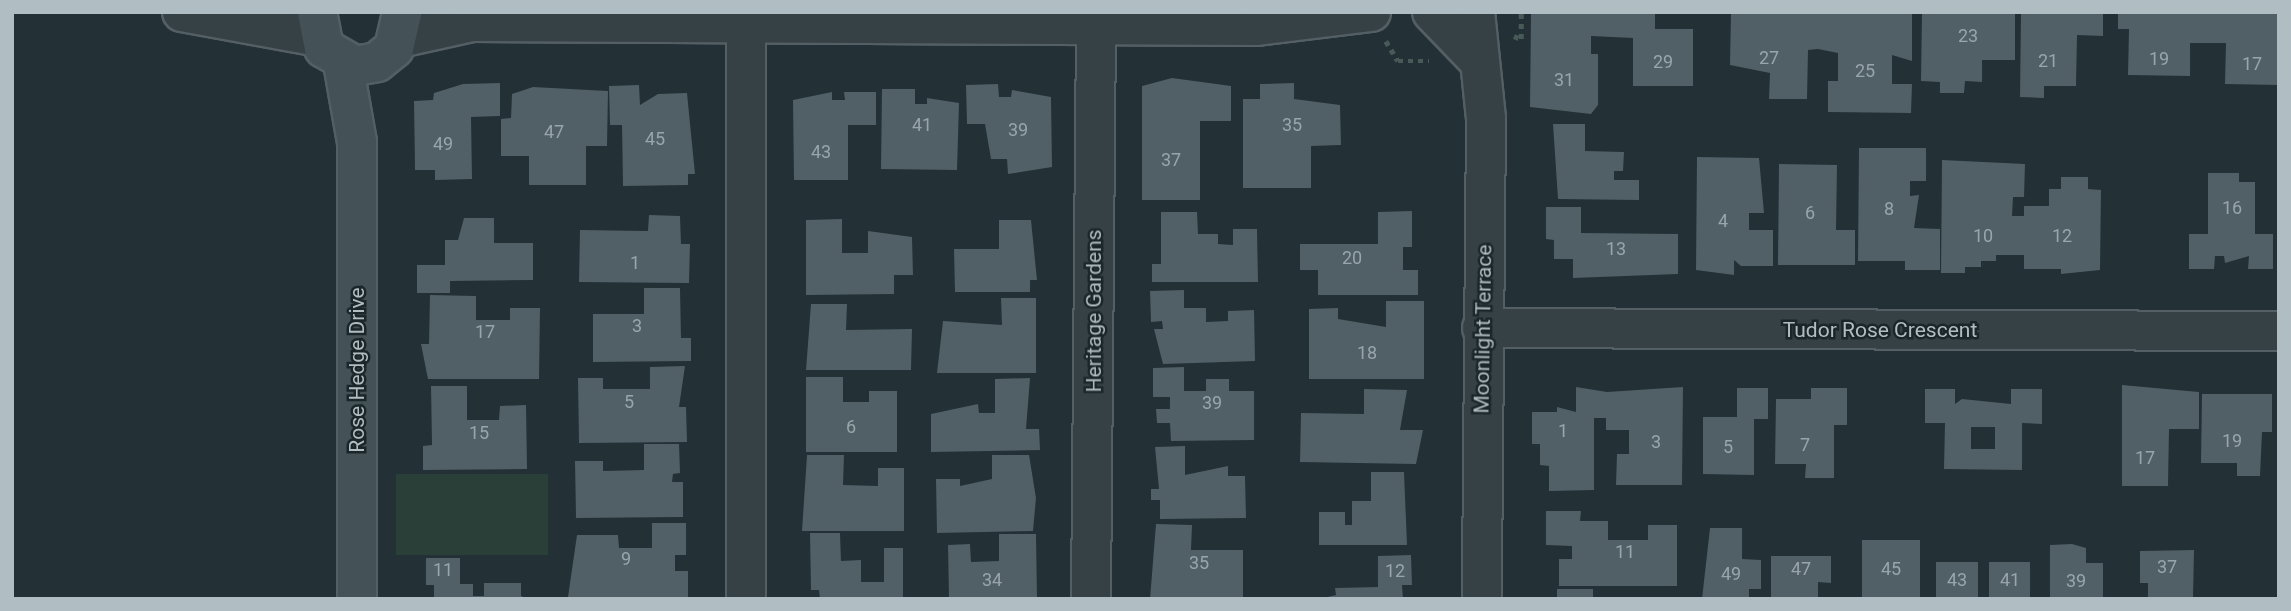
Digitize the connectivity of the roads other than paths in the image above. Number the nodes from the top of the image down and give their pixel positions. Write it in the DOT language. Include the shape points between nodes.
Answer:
graph roads {
  1 [pos="182,12"];
  2 [pos="1371,12"];
  3 [pos="1432,12"];
  4 [pos="1445,12"];
  5 [pos="1475,12"];
  6 [pos="1335,14"];
  7 [pos="454,17"];
  8 [pos="1096,23"];
  9 [pos="746,25"];
  10 [pos="350,34"];
  11 [pos="1478,60"];
  12 [pos="1482,328"];
  13 [pos="2279,331"];
  14 [pos="357,599"];
  15 [pos="746,599"];
  16 [pos="1091,599"];
  17 [pos="1482,599"];
  1 -- 10 [label="street"];
  2 -- 6 [label="street"];
  3 -- 4 [label="street"];
  3 -- 11 [label="street"];
  5 -- 11 [label="street, Moonlight Terrace"];
  6 -- 8 [label="street" via="1257,26"];
  7 -- 9 [label="street"];
  7 -- 10 [label="street"];
  8 -- 9 [label="street"];
  8 -- 16 [label="street, Heritage Gardens"];
  9 -- 15 [label="street"];
  10 -- 14 [label="street, Rose Hedge Drive" via="357,142"];
  11 -- 12 [label="street, Moonlight Terrace" via="1486,119"];
  12 -- 13 [label="street, Tudor Rose Crescent"];
  12 -- 17 [label="street, Moonlight Terrace"];
}
